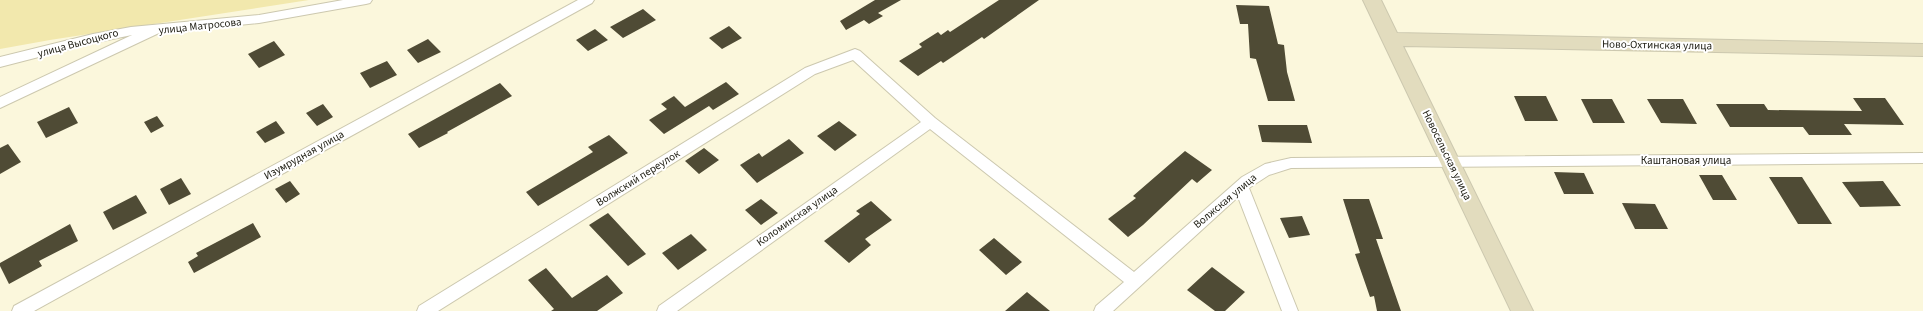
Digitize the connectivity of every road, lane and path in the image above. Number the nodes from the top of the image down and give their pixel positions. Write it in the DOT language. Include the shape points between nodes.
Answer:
graph roads {
  1 [pos="366,0"];
  2 [pos="588,0"];
  3 [pos="1372,0"];
  4 [pos="157,29"];
  5 [pos="1391,39"];
  6 [pos="1923,50"];
  7 [pos="0,62"];
  8 [pos="0,103"];
  9 [pos="930,122"];
  10 [pos="1923,158"];
  11 [pos="1450,161"];
  12 [pos="1240,186"];
  13 [pos="1134,281"];
  14 [pos="20,311"];
  15 [pos="425,311"];
  16 [pos="665,311"];
  17 [pos="1102,311"];
  18 [pos="1290,311"];
  19 [pos="1522,311"];
  1 -- 4 [label="street, улица Матросова" via="259,20"];
  2 -- 14 [label="street, Изумрудная улица"];
  3 -- 5 [label="street, Новосельская улица"];
  4 -- 7 [label="street, улица Высоцкого" via="123,31"];
  4 -- 8 [label="street, улица Матросова"];
  5 -- 6 [label="street, Ново-Охтинская улица"];
  5 -- 11 [label="street, Новосельская улица"];
  9 -- 13 [label="street"];
  9 -- 15 [label="street, Волжский переулок" via="856,54 810,71"];
  9 -- 16 [label="street, Коломинская улица"];
  10 -- 11 [label="street, Каштановая улица"];
  11 -- 12 [label="street, Волжская улица" via="1291,163 1269,167"];
  11 -- 19 [label="street, Новосельская улица"];
  12 -- 13 [label="street, Волжская улица"];
  12 -- 18 [label="street"];
  13 -- 17 [label="street, Волжская улица"];
}
